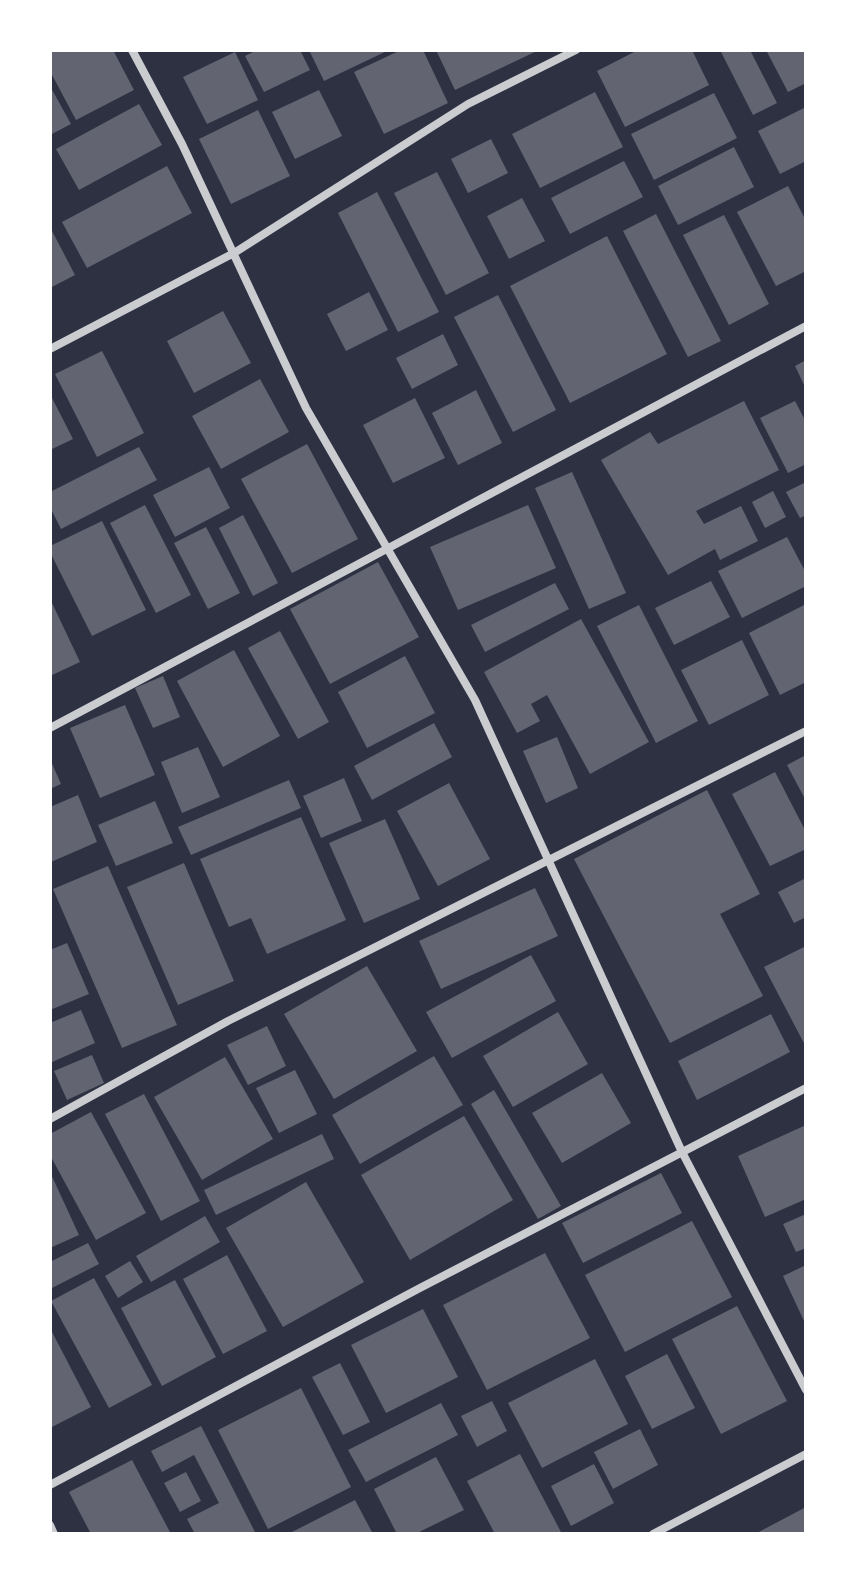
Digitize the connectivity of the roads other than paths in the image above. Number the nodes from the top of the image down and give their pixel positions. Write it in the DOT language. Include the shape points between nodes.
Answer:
graph roads {
  1 [pos="132,50"];
  2 [pos="576,50"];
  3 [pos="234,253"];
  4 [pos="806,326"];
  5 [pos="50,349"];
  6 [pos="387,551"];
  7 [pos="50,728"];
  8 [pos="806,731"];
  9 [pos="549,862"];
  10 [pos="806,1088"];
  11 [pos="50,1119"];
  12 [pos="682,1152"];
  13 [pos="806,1390"];
  14 [pos="806,1454"];
  15 [pos="50,1485"];
  16 [pos="50,1525"];
  17 [pos="54,1534"];
  18 [pos="653,1534"];
  1 -- 3 [label="street"];
  2 -- 3 [label="street" via="468,104"];
  3 -- 5 [label="street"];
  3 -- 6 [label="street" via="306,408"];
  4 -- 6 [label="street"];
  6 -- 7 [label="street"];
  6 -- 9 [label="street" via="475,700"];
  8 -- 9 [label="street"];
  9 -- 11 [label="street" via="228,1021"];
  9 -- 12 [label="street"];
  10 -- 12 [label="street"];
  12 -- 13 [label="street"];
  12 -- 15 [label="street"];
  14 -- 18 [label="street"];
  16 -- 17 [label="street"];
}
